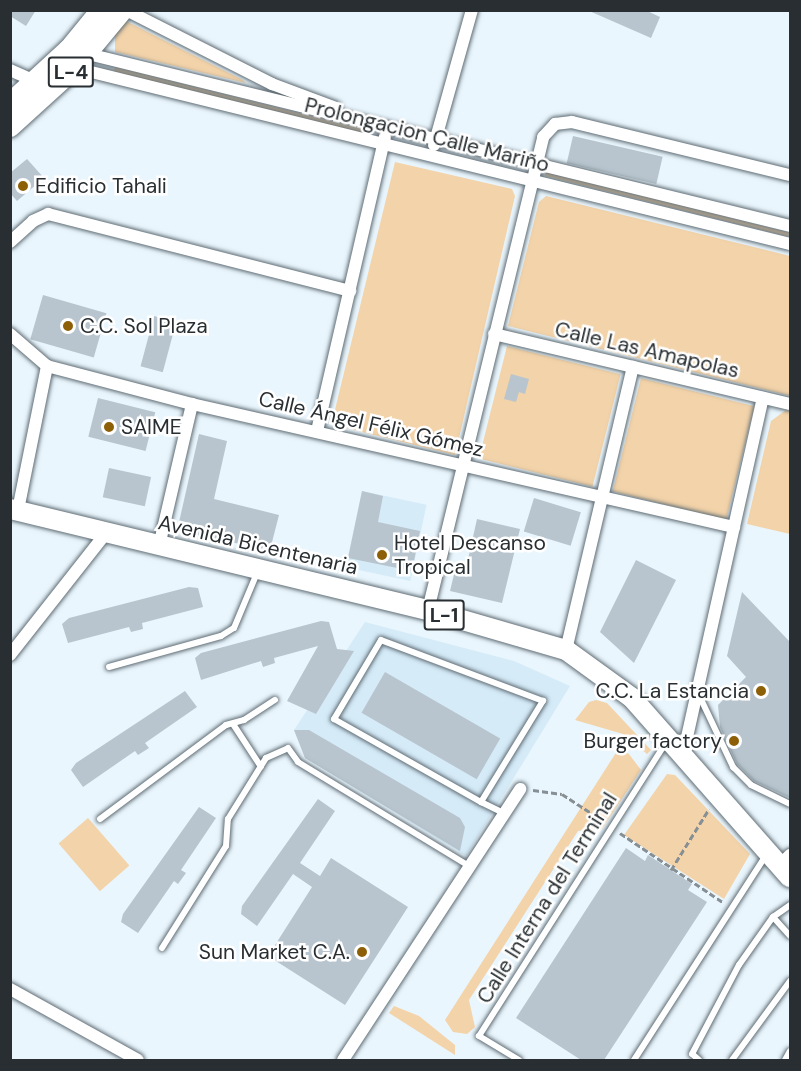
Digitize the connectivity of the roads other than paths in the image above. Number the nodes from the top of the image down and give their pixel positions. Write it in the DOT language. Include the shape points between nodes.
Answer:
graph roads {
  1 [pos="101,10"];
  2 [pos="125,10"];
  3 [pos="472,10"];
  4 [pos="69,49"];
  5 [pos="82,61"];
  6 [pos="55,63"];
  7 [pos="10,69"];
  8 [pos="35,81"];
  9 [pos="10,104"];
  10 [pos="10,127"];
  11 [pos="387,127"];
  12 [pos="436,139"];
  13 [pos="383,144"];
  14 [pos="431,156"];
  15 [pos="534,164"];
  16 [pos="790,175"];
  17 [pos="530,180"];
  18 [pos="790,226"];
  19 [pos="10,242"];
  20 [pos="790,244"];
  21 [pos="350,291"];
  22 [pos="10,334"];
  23 [pos="494,334"];
  24 [pos="47,366"];
  25 [pos="633,367"];
  26 [pos="763,398"];
  27 [pos="192,404"];
  28 [pos="790,404"];
  29 [pos="317,431"];
  30 [pos="463,465"];
  31 [pos="601,497"];
  32 [pos="14,509"];
  33 [pos="734,527"];
  34 [pos="106,533"];
  35 [pos="159,546"];
  36 [pos="258,570"];
  37 [pos="428,610"];
  38 [pos="566,650"];
  39 [pos="10,655"];
  40 [pos="109,667"];
  41 [pos="698,691"];
  42 [pos="274,700"];
  43 [pos="233,724"];
  44 [pos="668,739"];
  45 [pos="683,755"];
  46 [pos="261,766"];
  47 [pos="520,789"];
  48 [pos="481,801"];
  49 [pos="790,804"];
  50 [pos="504,813"];
  51 [pos="100,819"];
  52 [pos="783,862"];
  53 [pos="468,866"];
  54 [pos="790,904"];
  55 [pos="773,917"];
  56 [pos="790,936"];
  57 [pos="162,948"];
  58 [pos="790,981"];
  59 [pos="10,989"];
  60 [pos="790,1051"];
  61 [pos="138,1060"];
  62 [pos="343,1060"];
  63 [pos="519,1060"];
  64 [pos="634,1060"];
  65 [pos="699,1060"];
  66 [pos="732,1060"];
  67 [pos="785,1060"];
  1 -- 4 [label="main road, L-4"];
  2 -- 5 [label="main road, L-4"];
  2 -- 11 [label="street" via="272,84"];
  3 -- 12 [label="street"];
  4 -- 5 [label="street, Prolongacion Calle Mariño"];
  4 -- 6 [label="main road, L-4"];
  5 -- 6 [label="street, Prolongacion Calle Mariño"];
  5 -- 10 [label="main road, L-4"];
  5 -- 11 [label="street, Prolongacion Calle Mariño"];
  5 -- 13 [label="street, Prolongacion Calle Mariño"];
  6 -- 8 [label="main road, L-4"];
  7 -- 8 [label="street"];
  8 -- 9 [label="main road, L-4"];
  11 -- 12 [label="street, Prolongacion Calle Mariño"];
  11 -- 13 [label="street"];
  12 -- 14 [label="street"];
  12 -- 15 [label="street, Prolongacion Calle Mariño"];
  13 -- 14 [label="street, Prolongacion Calle Mariño"];
  13 -- 21 [label="street"];
  14 -- 17 [label="street, Prolongacion Calle Mariño"];
  15 -- 16 [label="street" via="543,137 555,124 572,122"];
  15 -- 17 [label="street"];
  15 -- 18 [label="street, Prolongacion Calle Mariño"];
  17 -- 20 [label="street, Prolongacion Calle Mariño"];
  17 -- 23 [label="street"];
  19 -- 21 [label="street" via="33,221 48,214"];
  21 -- 29 [label="street"];
  22 -- 24 [label="street, Calle Ángel Félix Gómez"];
  23 -- 25 [label="street, Calle Las Amapolas"];
  23 -- 30 [label="street"];
  24 -- 27 [label="street, Calle Ángel Félix Gómez"];
  24 -- 32 [label="street"];
  25 -- 26 [label="street, Calle Las Amapolas"];
  25 -- 31 [label="street"];
  26 -- 28 [label="street, Calle Las Amapolas"];
  26 -- 33 [label="street"];
  27 -- 29 [label="street, Calle Ángel Félix Gómez"];
  27 -- 35 [label="street"];
  29 -- 30 [label="street, Calle Ángel Félix Gómez"];
  30 -- 31 [label="street, Calle Ángel Félix Gómez"];
  30 -- 37 [label="street"];
  31 -- 33 [label="street, Calle Ángel Félix Gómez"];
  31 -- 38 [label="street"];
  32 -- 34 [label="main road, Avenida Bicentenaria / L-1"];
  33 -- 41 [label="street"];
  34 -- 35 [label="main road, Avenida Bicentenaria / L-1"];
  34 -- 39 [label="street"];
  35 -- 36 [label="main road, Avenida Bicentenaria / L-1"];
  36 -- 37 [label="main road, Avenida Bicentenaria / L-1"];
  36 -- 40 [label="lane" via="234,628 221,636"];
  37 -- 38 [label="main road, Avenida Bicentenaria / L-1"];
  38 -- 44 [label="main road, Avenida Bicentenaria / L-1" via="632,698"];
  41 -- 45 [label="street"];
  41 -- 49 [label="lane" via="733,767 751,785"];
  42 -- 43 [label="lane"];
  43 -- 46 [label="lane"];
  43 -- 51 [label="lane"];
  44 -- 45 [label="main road, Avenida Bicentenaria / L-1"];
  44 -- 63 [label="lane, Calle Interna del Terminal" via="479,1036"];
  45 -- 52 [label="main road, Avenida Bicentenaria / L-1"];
  46 -- 53 [label="lane" via="266,758 288,748 298,762"];
  46 -- 57 [label="lane" via="228,819 226,846"];
  47 -- 50 [label="street"];
  48 -- 48 [label="lane" via="334,719 381,640 543,701"];
  48 -- 50 [label="lane"];
  50 -- 53 [label="street"];
  52 -- 64 [label="lane" via="732,908"];
  53 -- 62 [label="street"];
  54 -- 55 [label="lane"];
  55 -- 56 [label="lane"];
  55 -- 65 [label="lane" via="706,1021 692,1054"];
  58 -- 66 [label="lane"];
  59 -- 61 [label="street"];
  60 -- 67 [label="lane"];
}
